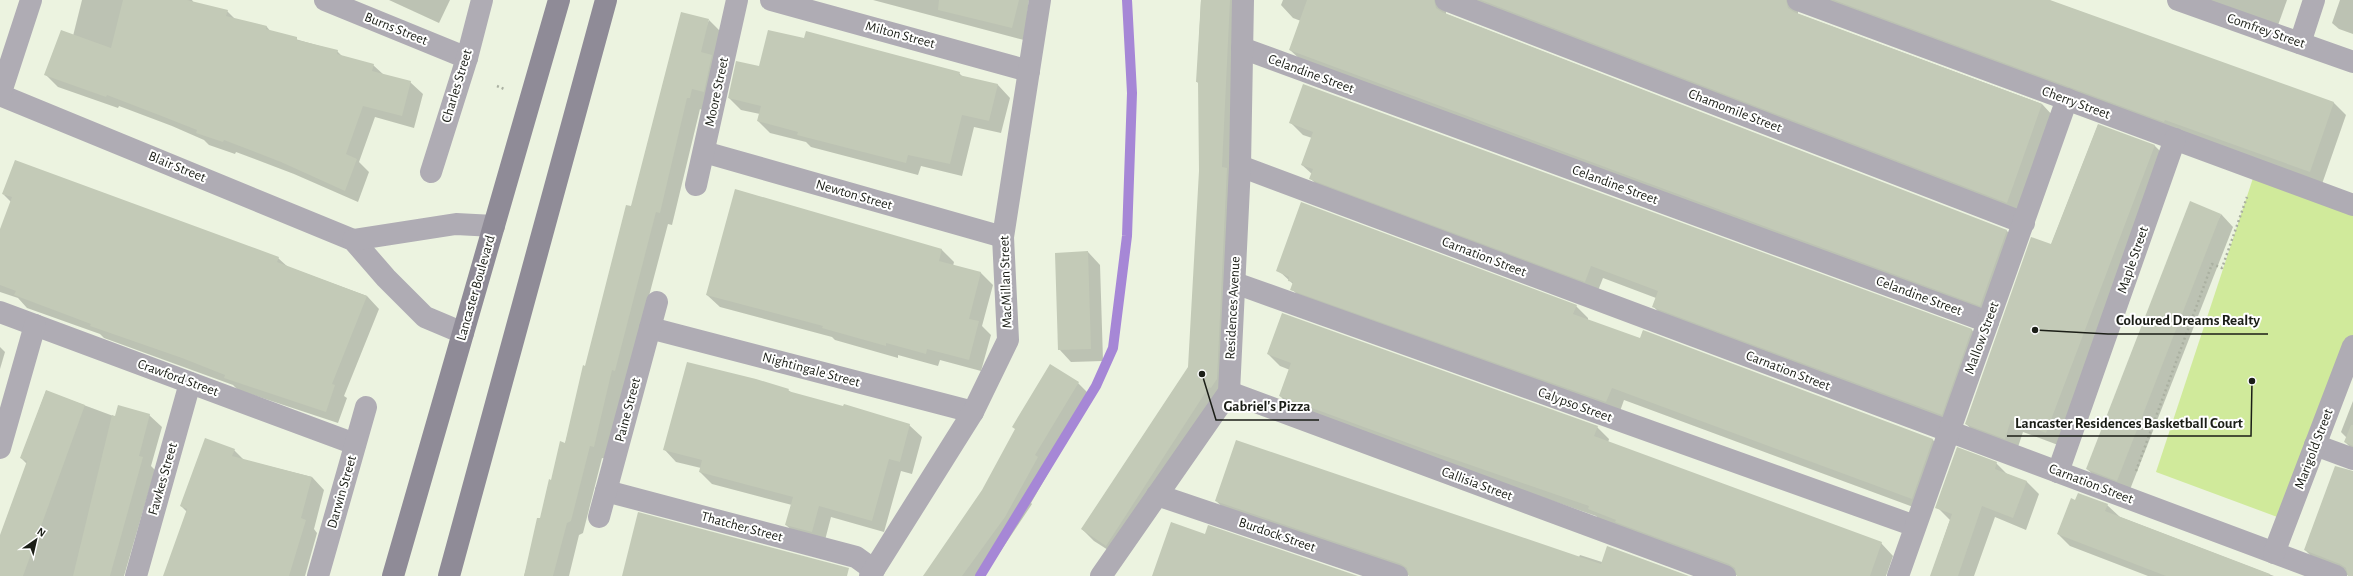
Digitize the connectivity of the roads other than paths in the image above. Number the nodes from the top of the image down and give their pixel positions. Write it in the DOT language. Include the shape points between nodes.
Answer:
graph roads {
  1 [pos="31,0"];
  2 [pos="325,0"];
  3 [pos="482,0"];
  4 [pos="559,0"];
  5 [pos="606,0"];
  6 [pos="737,0"];
  7 [pos="770,0"];
  8 [pos="1040,0"];
  9 [pos="1242,0"];
  10 [pos="1446,0"];
  11 [pos="1798,0"];
  12 [pos="2178,0"];
  13 [pos="2314,0"];
  14 [pos="2300,43"];
  15 [pos="1242,48"];
  16 [pos="467,58"];
  17 [pos="2353,62"];
  18 [pos="1029,71"];
  19 [pos="0,95"];
  20 [pos="2067,100"];
  21 [pos="2175,139"];
  22 [pos="704,152"];
  23 [pos="1240,166"];
  24 [pos="431,172"];
  25 [pos="696,185"];
  26 [pos="2353,205"];
  27 [pos="2024,223"];
  28 [pos="494,226"];
  29 [pos="1003,237"];
  30 [pos="353,240"];
  31 [pos="1235,283"];
  32 [pos="657,302"];
  33 [pos="0,312"];
  34 [pos="1988,322"];
  35 [pos="35,325"];
  36 [pos="650,328"];
  37 [pos="463,333"];
  38 [pos="2353,346"];
  39 [pos="190,383"];
  40 [pos="1229,392"];
  41 [pos="366,407"];
  42 [pos="974,412"];
  43 [pos="1949,431"];
  44 [pos="355,444"];
  45 [pos="2315,445"];
  46 [pos="0,448"];
  47 [pos="2353,459"];
  48 [pos="2058,472"];
  49 [pos="606,491"];
  50 [pos="1157,495"];
  51 [pos="599,517"];
  52 [pos="1915,526"];
  53 [pos="2274,553"];
  54 [pos="872,573"];
  55 [pos="136,576"];
  56 [pos="318,576"];
  57 [pos="393,576"];
  58 [pos="449,576"];
  59 [pos="1101,576"];
  60 [pos="1397,576"];
  61 [pos="1724,576"];
  62 [pos="1898,576"];
  63 [pos="2336,576"];
  1 -- 19 [label="street, Blair Street"];
  2 -- 16 [label="street, Burns Street"];
  3 -- 16 [label="street, Charles Street"];
  4 -- 28 [label="main road, Lancaster Boulevard"];
  5 -- 58 [label="main road"];
  6 -- 22 [label="street, Moore Street"];
  7 -- 18 [label="street, Milton Street"];
  8 -- 18 [label="street, MacMillan Street"];
  9 -- 15 [label="street, Residences Avenue"];
  10 -- 27 [label="street, Chamomile Street"];
  11 -- 20 [label="street, Cherry Street"];
  12 -- 14 [label="street, Comfrey Street"];
  13 -- 14 [label="street"];
  14 -- 17 [label="street, Comfrey Street"];
  15 -- 23 [label="street, Residences Avenue"];
  15 -- 34 [label="street, Celandine Street"];
  16 -- 24 [label="street, Charles Street"];
  18 -- 29 [label="street, MacMillan Street"];
  19 -- 30 [label="street, Blair Street"];
  20 -- 21 [label="street, Cherry Street"];
  20 -- 27 [label="street, Mallow Street"];
  21 -- 26 [label="street, Cherry Street"];
  21 -- 48 [label="street, Maple Street"];
  22 -- 25 [label="street, Moore Street"];
  22 -- 29 [label="street, Newton Street"];
  23 -- 31 [label="street, Residences Avenue"];
  23 -- 43 [label="street, Carnation Street"];
  27 -- 34 [label="street, Mallow Street"];
  28 -- 30 [label="street" via="456,224"];
  28 -- 37 [label="main road, Lancaster Boulevard"];
  29 -- 42 [label="street, MacMillan Street" via="1008,340"];
  30 -- 37 [label="street, Blair Street" via="425,317"];
  31 -- 40 [label="street, Residences Avenue"];
  31 -- 52 [label="street, Calypso Street"];
  32 -- 36 [label="street, Paine Street"];
  33 -- 35 [label="street, Crawford Street"];
  34 -- 43 [label="street, Mallow Street"];
  35 -- 39 [label="street, Crawford Street"];
  35 -- 46 [label="street"];
  36 -- 42 [label="street, Nightingale Street"];
  36 -- 49 [label="street, Paine Street"];
  37 -- 57 [label="main road, Lancaster Boulevard"];
  38 -- 45 [label="street, Marigold Street"];
  39 -- 44 [label="street, Crawford Street"];
  39 -- 55 [label="street, Fawkes Street"];
  40 -- 50 [label="street"];
  40 -- 61 [label="street, Callisia Street"];
  41 -- 44 [label="street, Darwin Street"];
  42 -- 54 [label="street, MacMillan Street"];
  43 -- 48 [label="street, Carnation Street"];
  43 -- 52 [label="street, Mallow Street"];
  44 -- 56 [label="street, Darwin Street"];
  45 -- 47 [label="street"];
  45 -- 53 [label="street, Marigold Street"];
  48 -- 53 [label="street, Carnation Street"];
  49 -- 51 [label="street, Paine Street"];
  49 -- 54 [label="street, Thatcher Street" via="856,557"];
  50 -- 59 [label="street"];
  50 -- 60 [label="street, Burdock Street"];
  52 -- 62 [label="street, Mallow Street"];
  53 -- 63 [label="street, Carnation Street"];
}
